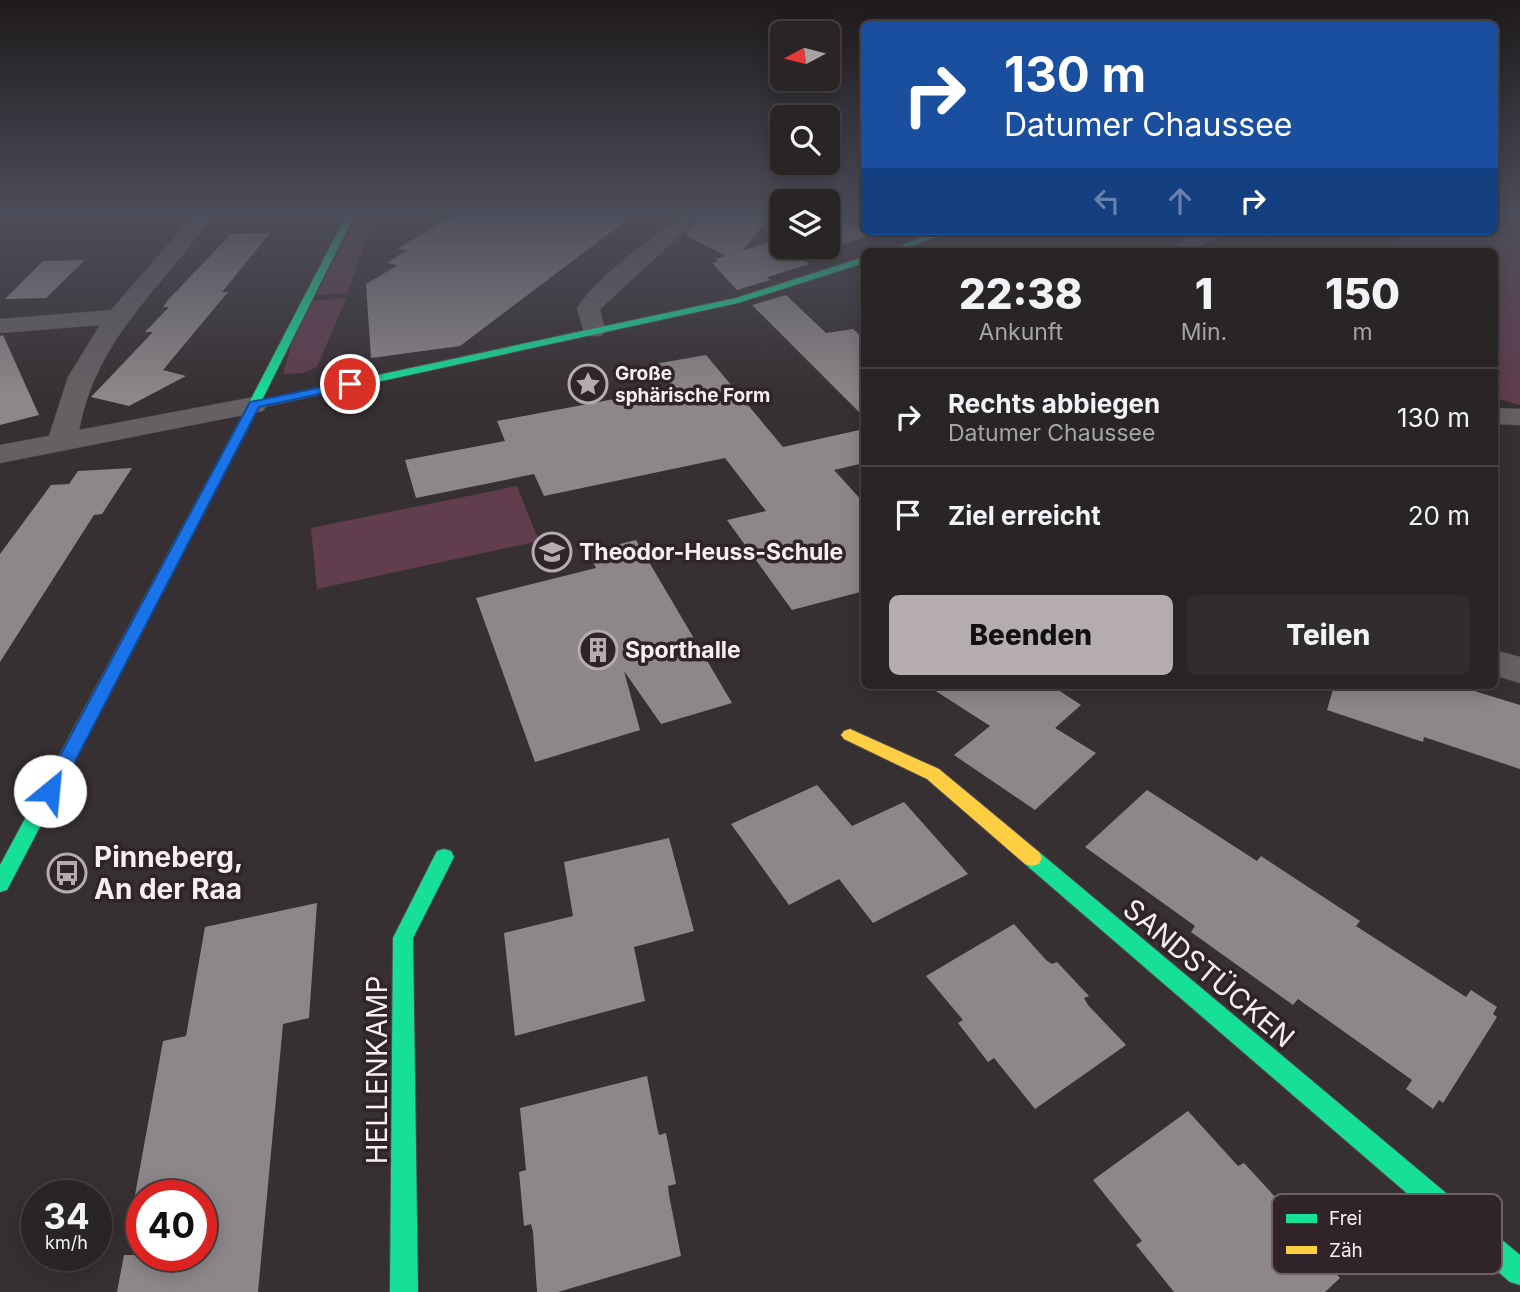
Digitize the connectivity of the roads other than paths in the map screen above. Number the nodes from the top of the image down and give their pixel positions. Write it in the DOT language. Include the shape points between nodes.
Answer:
graph roads {
  1 [pos="151,276"];
  2 [pos="319,276"];
  3 [pos="624,276"];
  4 [pos="813,276"];
  5 [pos="116,317"];
  6 [pos="0,326"];
  7 [pos="593,331"];
  8 [pos="254,405"];
  9 [pos="1498,416"];
  10 [pos="1520,416"];
  11 [pos="62,443"];
  12 [pos="0,454"];
  13 [pos="1498,663"];
  14 [pos="1520,670"];
  15 [pos="850,736"];
  16 [pos="444,857"];
  17 [pos="0,884"];
  18 [pos="1428,1194"];
  19 [pos="1502,1257"];
  20 [pos="1520,1272"];
  21 [pos="404,1292"];
  1 -- 5 [label="street"];
  2 -- 8 [label="street"];
  3 -- 7 [label="street" via="588,308"];
  4 -- 7 [label="street" via="738,300"];
  5 -- 6 [label="street"];
  5 -- 11 [label="street" via="77,381"];
  7 -- 8 [label="street"];
  8 -- 11 [label="street"];
  8 -- 17 [label="street"];
  9 -- 10 [label="street"];
  11 -- 12 [label="street"];
  13 -- 14 [label="street"];
  15 -- 18 [label="street, SANDSTÜCKEN" via="933,774"];
  16 -- 21 [label="street, HELLENKAMP" via="402,938"];
  19 -- 20 [label="street, SANDSTÜCKEN"];
}
